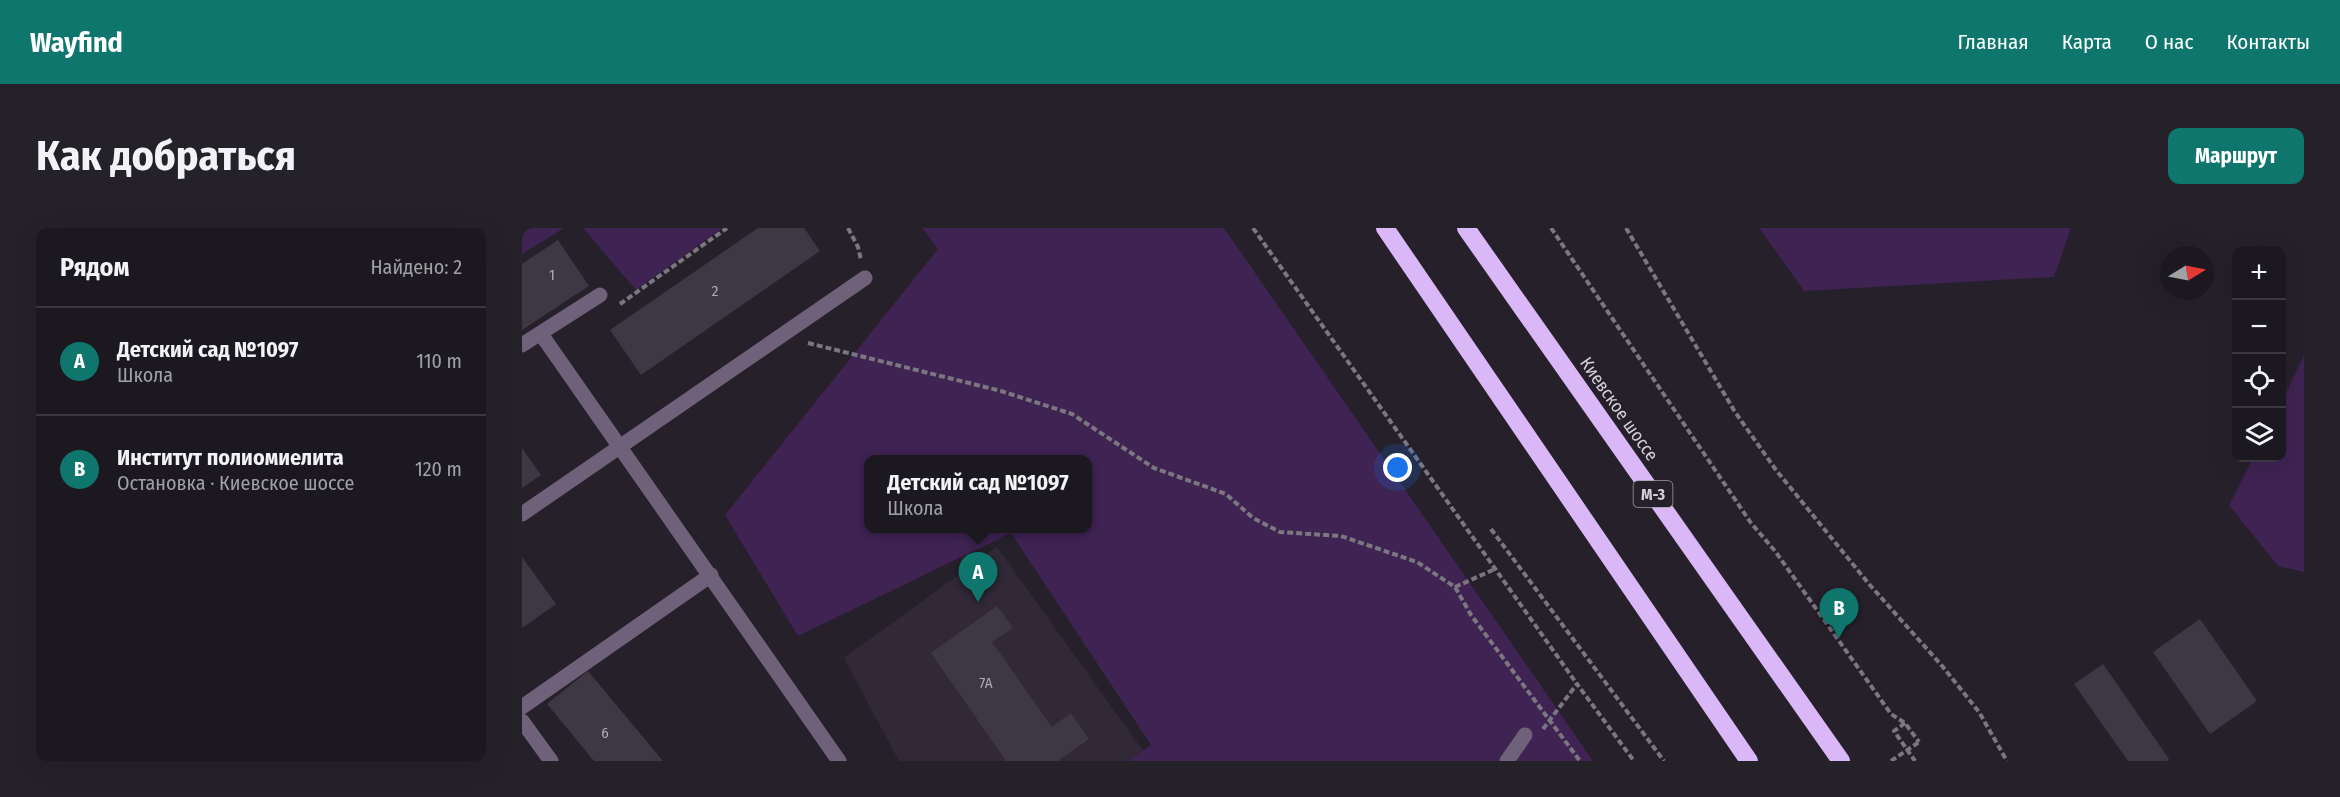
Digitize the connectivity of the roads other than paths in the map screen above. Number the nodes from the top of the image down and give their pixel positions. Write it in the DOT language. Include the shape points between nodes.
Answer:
graph roads {
  1 [pos="1385,228"];
  2 [pos="1466,228"];
  3 [pos="865,278"];
  4 [pos="596,298"];
  5 [pos="541,334"];
  6 [pos="522,345"];
  7 [pos="621,447"];
  8 [pos="522,514"];
  9 [pos="711,575"];
  10 [pos="522,707"];
  11 [pos="522,721"];
  12 [pos="1532,736"];
  13 [pos="551,761"];
  14 [pos="839,761"];
  15 [pos="1507,761"];
  16 [pos="1749,761"];
  17 [pos="1841,761"];
  1 -- 16 [label="highway"];
  2 -- 17 [label="highway, Киевское шоссе / М-3"];
  3 -- 7 [label="street"];
  4 -- 5 [label="street"];
  5 -- 6 [label="street"];
  5 -- 7 [label="street"];
  7 -- 8 [label="street"];
  7 -- 9 [label="street"];
  9 -- 10 [label="street"];
  9 -- 14 [label="street"];
  11 -- 13 [label="street"];
  12 -- 15 [label="street"];
}
